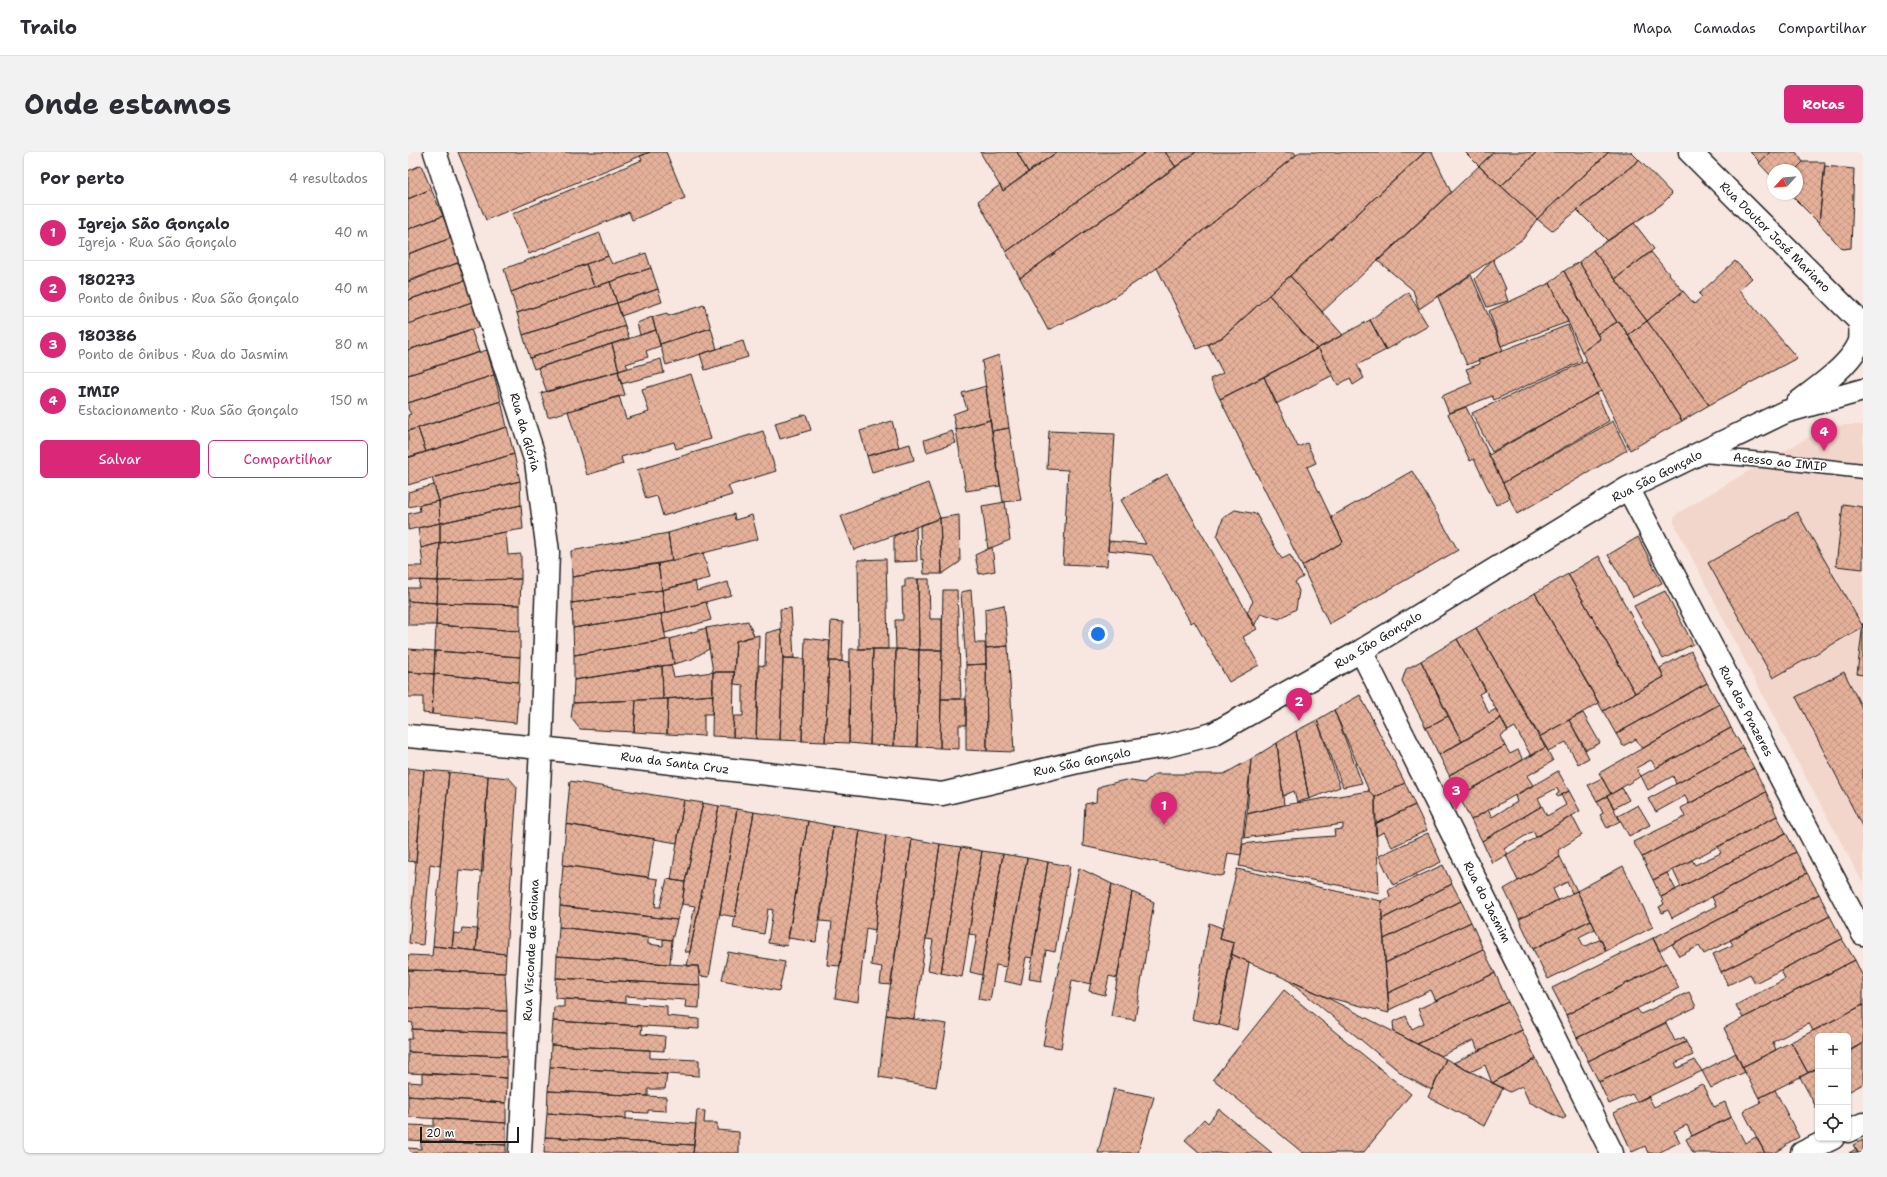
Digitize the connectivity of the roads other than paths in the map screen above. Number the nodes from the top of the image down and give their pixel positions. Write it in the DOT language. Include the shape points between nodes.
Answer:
graph roads {
  1 [pos="435,152"];
  2 [pos="1690,152"];
  3 [pos="1861,324"];
  4 [pos="1863,390"];
  5 [pos="1785,412"];
  6 [pos="1697,455"];
  7 [pos="1863,471"];
  8 [pos="1628,488"];
  9 [pos="1361,651"];
  10 [pos="408,736"];
  11 [pos="541,748"];
  12 [pos="942,794"];
  13 [pos="1863,934"];
  14 [pos="1863,1124"];
  15 [pos="1851,1130"];
  16 [pos="1827,1141"];
  17 [pos="520,1153"];
  18 [pos="1612,1153"];
  19 [pos="1802,1153"];
  1 -- 11 [label="street, Rua da Glória" via="536,462 548,552"];
  2 -- 3 [label="street, Rua Doutor José Mariano"];
  3 -- 5 [label="street, Rua São Gonçalo" via="1860,339 1855,351 1814,390"];
  4 -- 5 [label="street, Rua São Gonçalo"];
  5 -- 6 [label="street, Rua São Gonçalo"];
  6 -- 7 [label="lane, Acesso ao IMIP"];
  6 -- 8 [label="street, Rua São Gonçalo"];
  8 -- 9 [label="street, Rua São Gonçalo"];
  8 -- 13 [label="street, Rua dos Prazeres"];
  9 -- 12 [label="street, Rua São Gonçalo" via="1213,734 1166,746 1103,756"];
  9 -- 18 [label="street, Rua do Jasmim"];
  10 -- 11 [label="street, Rua da Santa Cruz"];
  11 -- 12 [label="street, Rua da Santa Cruz"];
  11 -- 17 [label="street, Rua Visconde de Goiana"];
  14 -- 15 [label="street"];
  16 -- 19 [label="street"];
}
